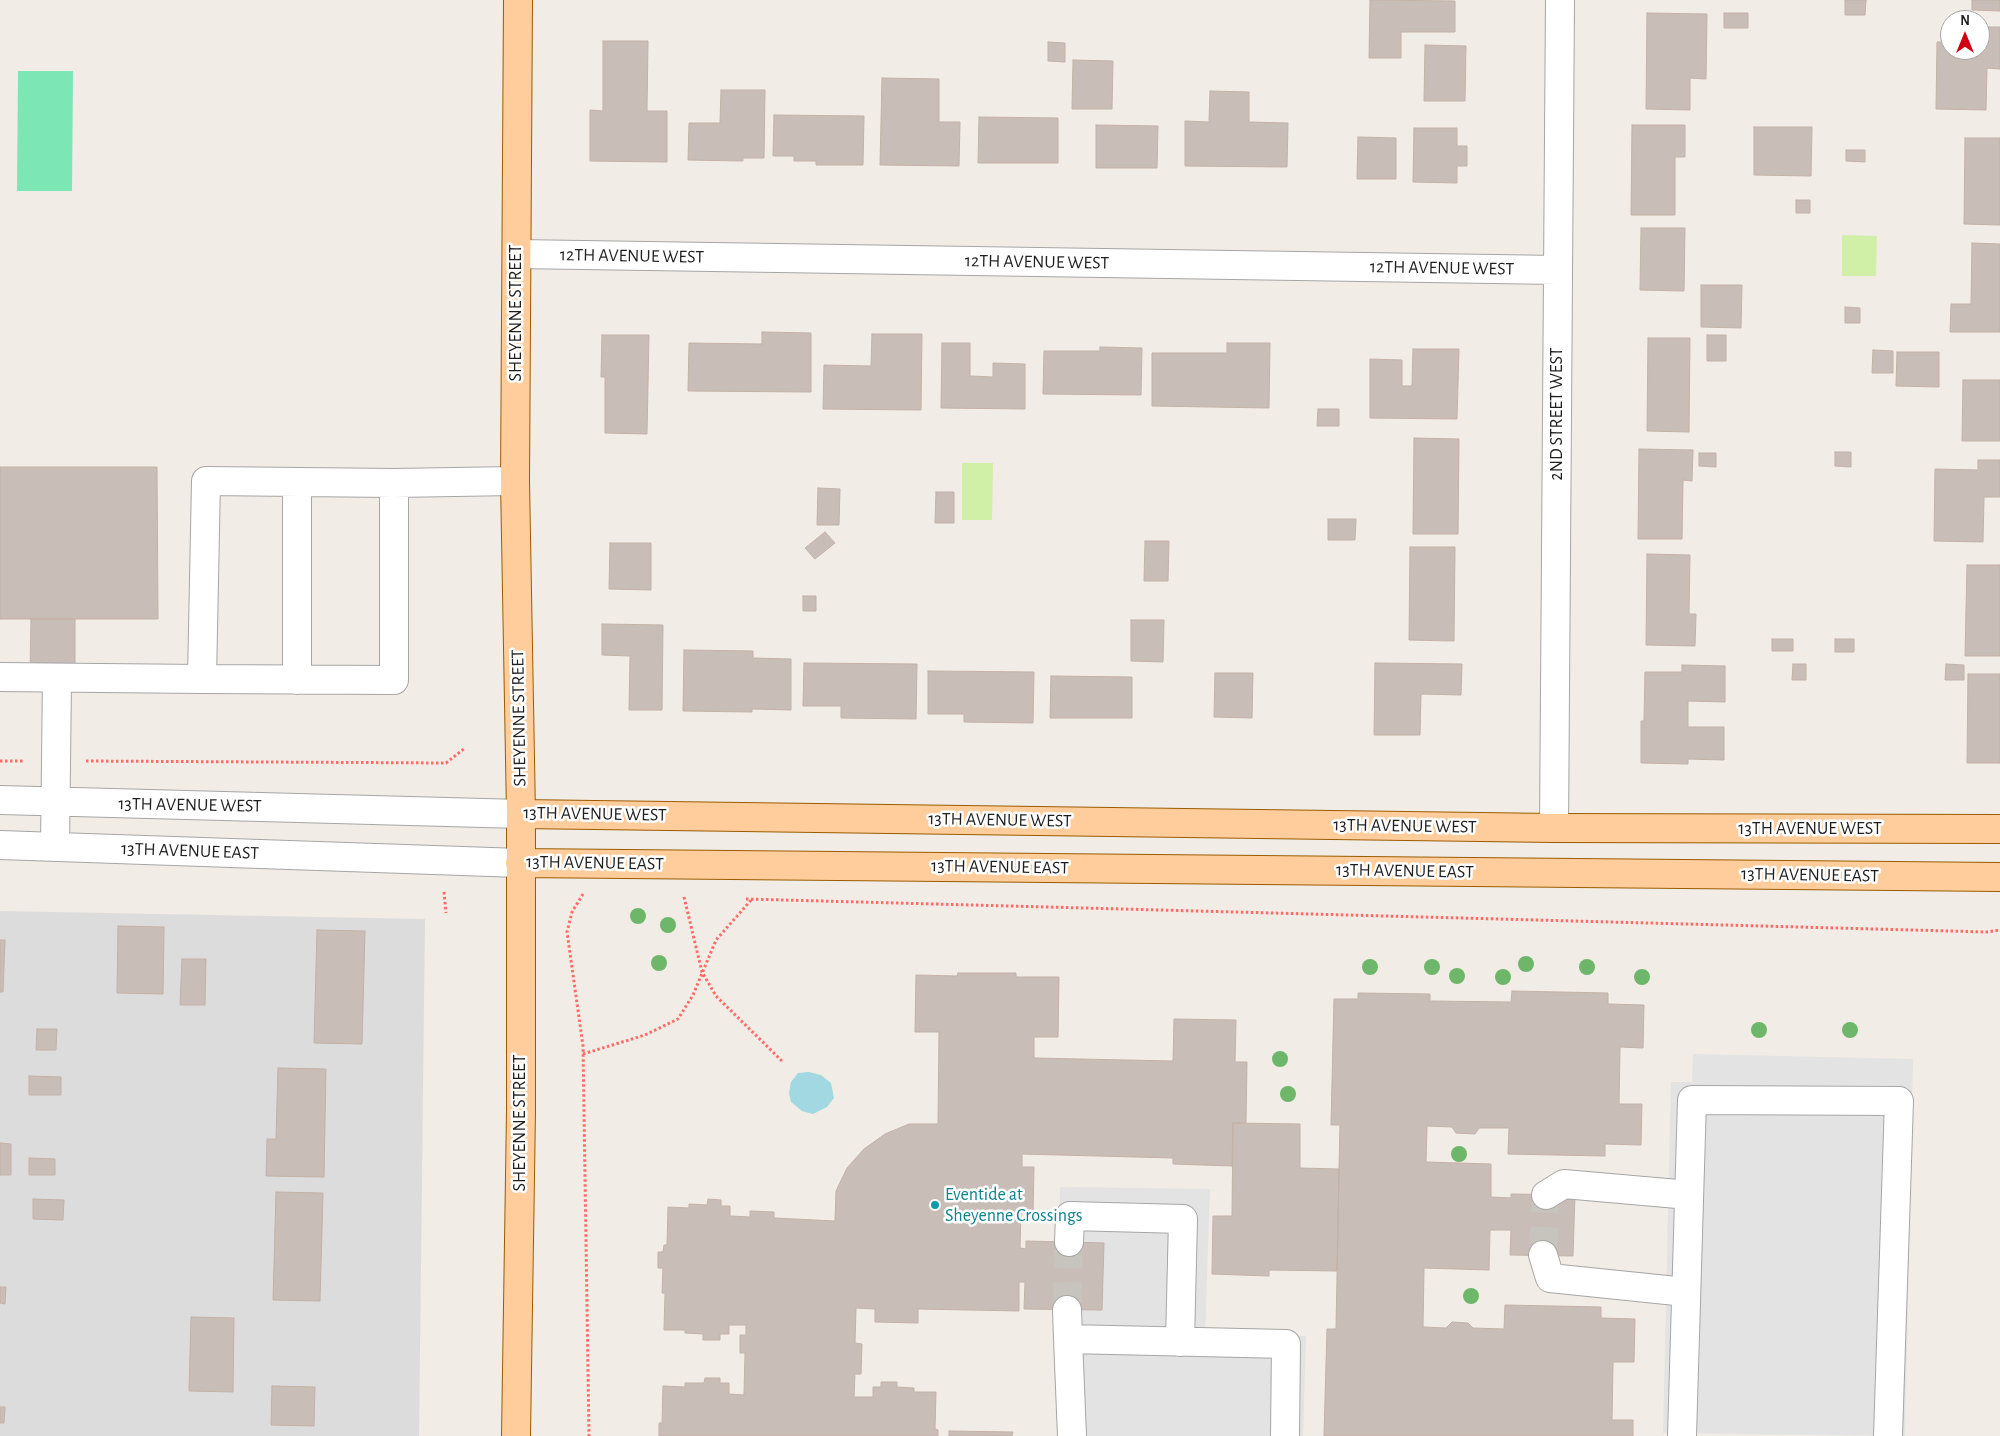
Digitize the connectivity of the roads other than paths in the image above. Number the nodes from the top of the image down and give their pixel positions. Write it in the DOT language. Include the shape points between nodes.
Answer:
graph roads {
  1 [pos="518,0"];
  2 [pos="1560,0"];
  3 [pos="517,254"];
  4 [pos="1558,270"];
  5 [pos="515,481"];
  6 [pos="297,482"];
  7 [pos="394,483"];
  8 [pos="0,678"];
  9 [pos="57,678"];
  10 [pos="202,679"];
  11 [pos="297,680"];
  12 [pos="0,800"];
  13 [pos="56,801"];
  14 [pos="521,814"];
  15 [pos="1554,828"];
  16 [pos="2000,829"];
  17 [pos="0,845"];
  18 [pos="56,847"];
  19 [pos="520,863"];
  20 [pos="2000,877"];
  21 [pos="1546,1195"];
  22 [pos="1689,1195"];
  23 [pos="1069,1242"];
  24 [pos="1543,1256"];
  25 [pos="1686,1292"];
  26 [pos="1067,1310"];
  27 [pos="1068,1339"];
  28 [pos="1180,1342"];
  29 [pos="516,1436"];
  30 [pos="1072,1436"];
  31 [pos="1284,1436"];
  32 [pos="1682,1436"];
  33 [pos="1888,1436"];
  1 -- 3 [label="main road, SHEYENNE STREET"];
  2 -- 4 [label="street, 2ND STREET WEST"];
  3 -- 4 [label="street, 12TH AVENUE WEST"];
  3 -- 5 [label="main road, SHEYENNE STREET"];
  4 -- 15 [label="street, 2ND STREET WEST"];
  5 -- 7 [label="street"];
  5 -- 14 [label="main road, SHEYENNE STREET"];
  6 -- 7 [label="street"];
  6 -- 10 [label="street" via="206,481"];
  6 -- 11 [label="street"];
  7 -- 11 [label="street" via="394,680"];
  8 -- 9 [label="street"];
  9 -- 10 [label="street"];
  9 -- 13 [label="street"];
  10 -- 11 [label="street"];
  12 -- 13 [label="street, 13TH AVENUE WEST"];
  13 -- 14 [label="street, 13TH AVENUE WEST"];
  13 -- 18 [label="street"];
  14 -- 15 [label="main road, 13TH AVENUE WEST"];
  14 -- 19 [label="main road, SHEYENNE STREET"];
  15 -- 16 [label="main road, 13TH AVENUE WEST"];
  17 -- 18 [label="street, 13TH AVENUE EAST"];
  18 -- 19 [label="street, 13TH AVENUE EAST"];
  19 -- 20 [label="main road, 13TH AVENUE EAST"];
  19 -- 29 [label="main road, SHEYENNE STREET" via="521,1111"];
  21 -- 22 [label="street" via="1564,1184"];
  22 -- 25 [label="street"];
  22 -- 33 [label="street" via="1692,1100 1899,1101"];
  23 -- 28 [label="street" via="1070,1216 1183,1219"];
  24 -- 25 [label="street" via="1550,1278"];
  25 -- 32 [label="street"];
  26 -- 27 [label="street"];
  27 -- 28 [label="street"];
  27 -- 30 [label="street"];
  28 -- 31 [label="street" via="1286,1344"];
}
